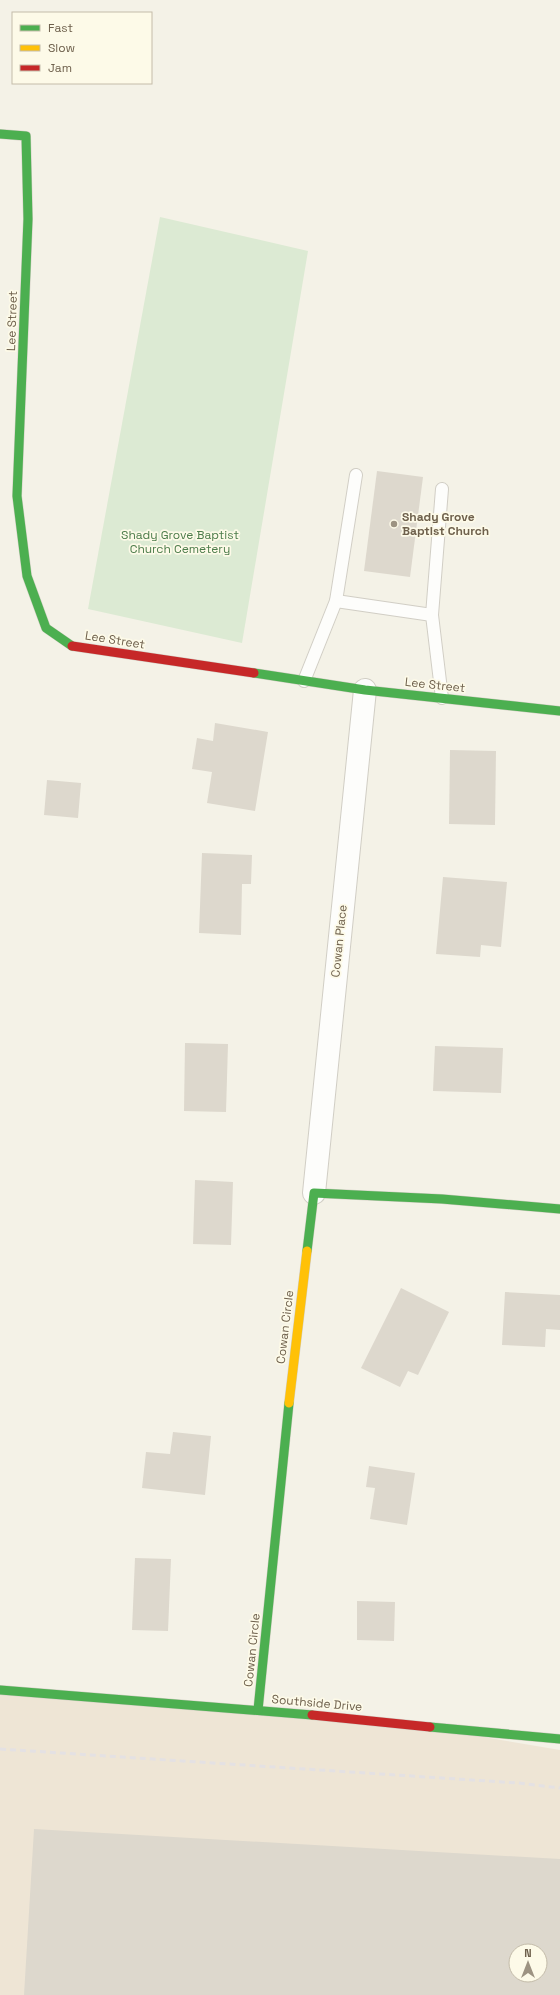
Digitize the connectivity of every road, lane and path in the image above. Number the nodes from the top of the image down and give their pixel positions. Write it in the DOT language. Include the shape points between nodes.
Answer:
graph roads {
  1 [pos="0,134"];
  2 [pos="356,475"];
  3 [pos="442,489"];
  4 [pos="336,601"];
  5 [pos="432,614"];
  6 [pos="304,681"];
  7 [pos="365,690"];
  8 [pos="442,698"];
  9 [pos="560,711"];
  10 [pos="314,1193"];
  11 [pos="560,1209"];
  12 [pos="0,1690"];
  13 [pos="258,1710"];
  14 [pos="560,1739"];
  1 -- 6 [label="street, Lee Street" via="26,136 28,219 17,496 27,576 46,628 72,646"];
  2 -- 4 [label="lane"];
  3 -- 5 [label="lane"];
  4 -- 5 [label="lane"];
  4 -- 6 [label="lane"];
  5 -- 8 [label="lane"];
  6 -- 7 [label="street, Lee Street"];
  7 -- 8 [label="street, Lee Street"];
  7 -- 10 [label="street, Cowan Place"];
  8 -- 9 [label="street, Lee Street"];
  10 -- 11 [label="street"];
  10 -- 13 [label="street, Cowan Circle" via="284,1443"];
  12 -- 13 [label="street, Southside Drive"];
  13 -- 14 [label="street, Southside Drive"];
}
